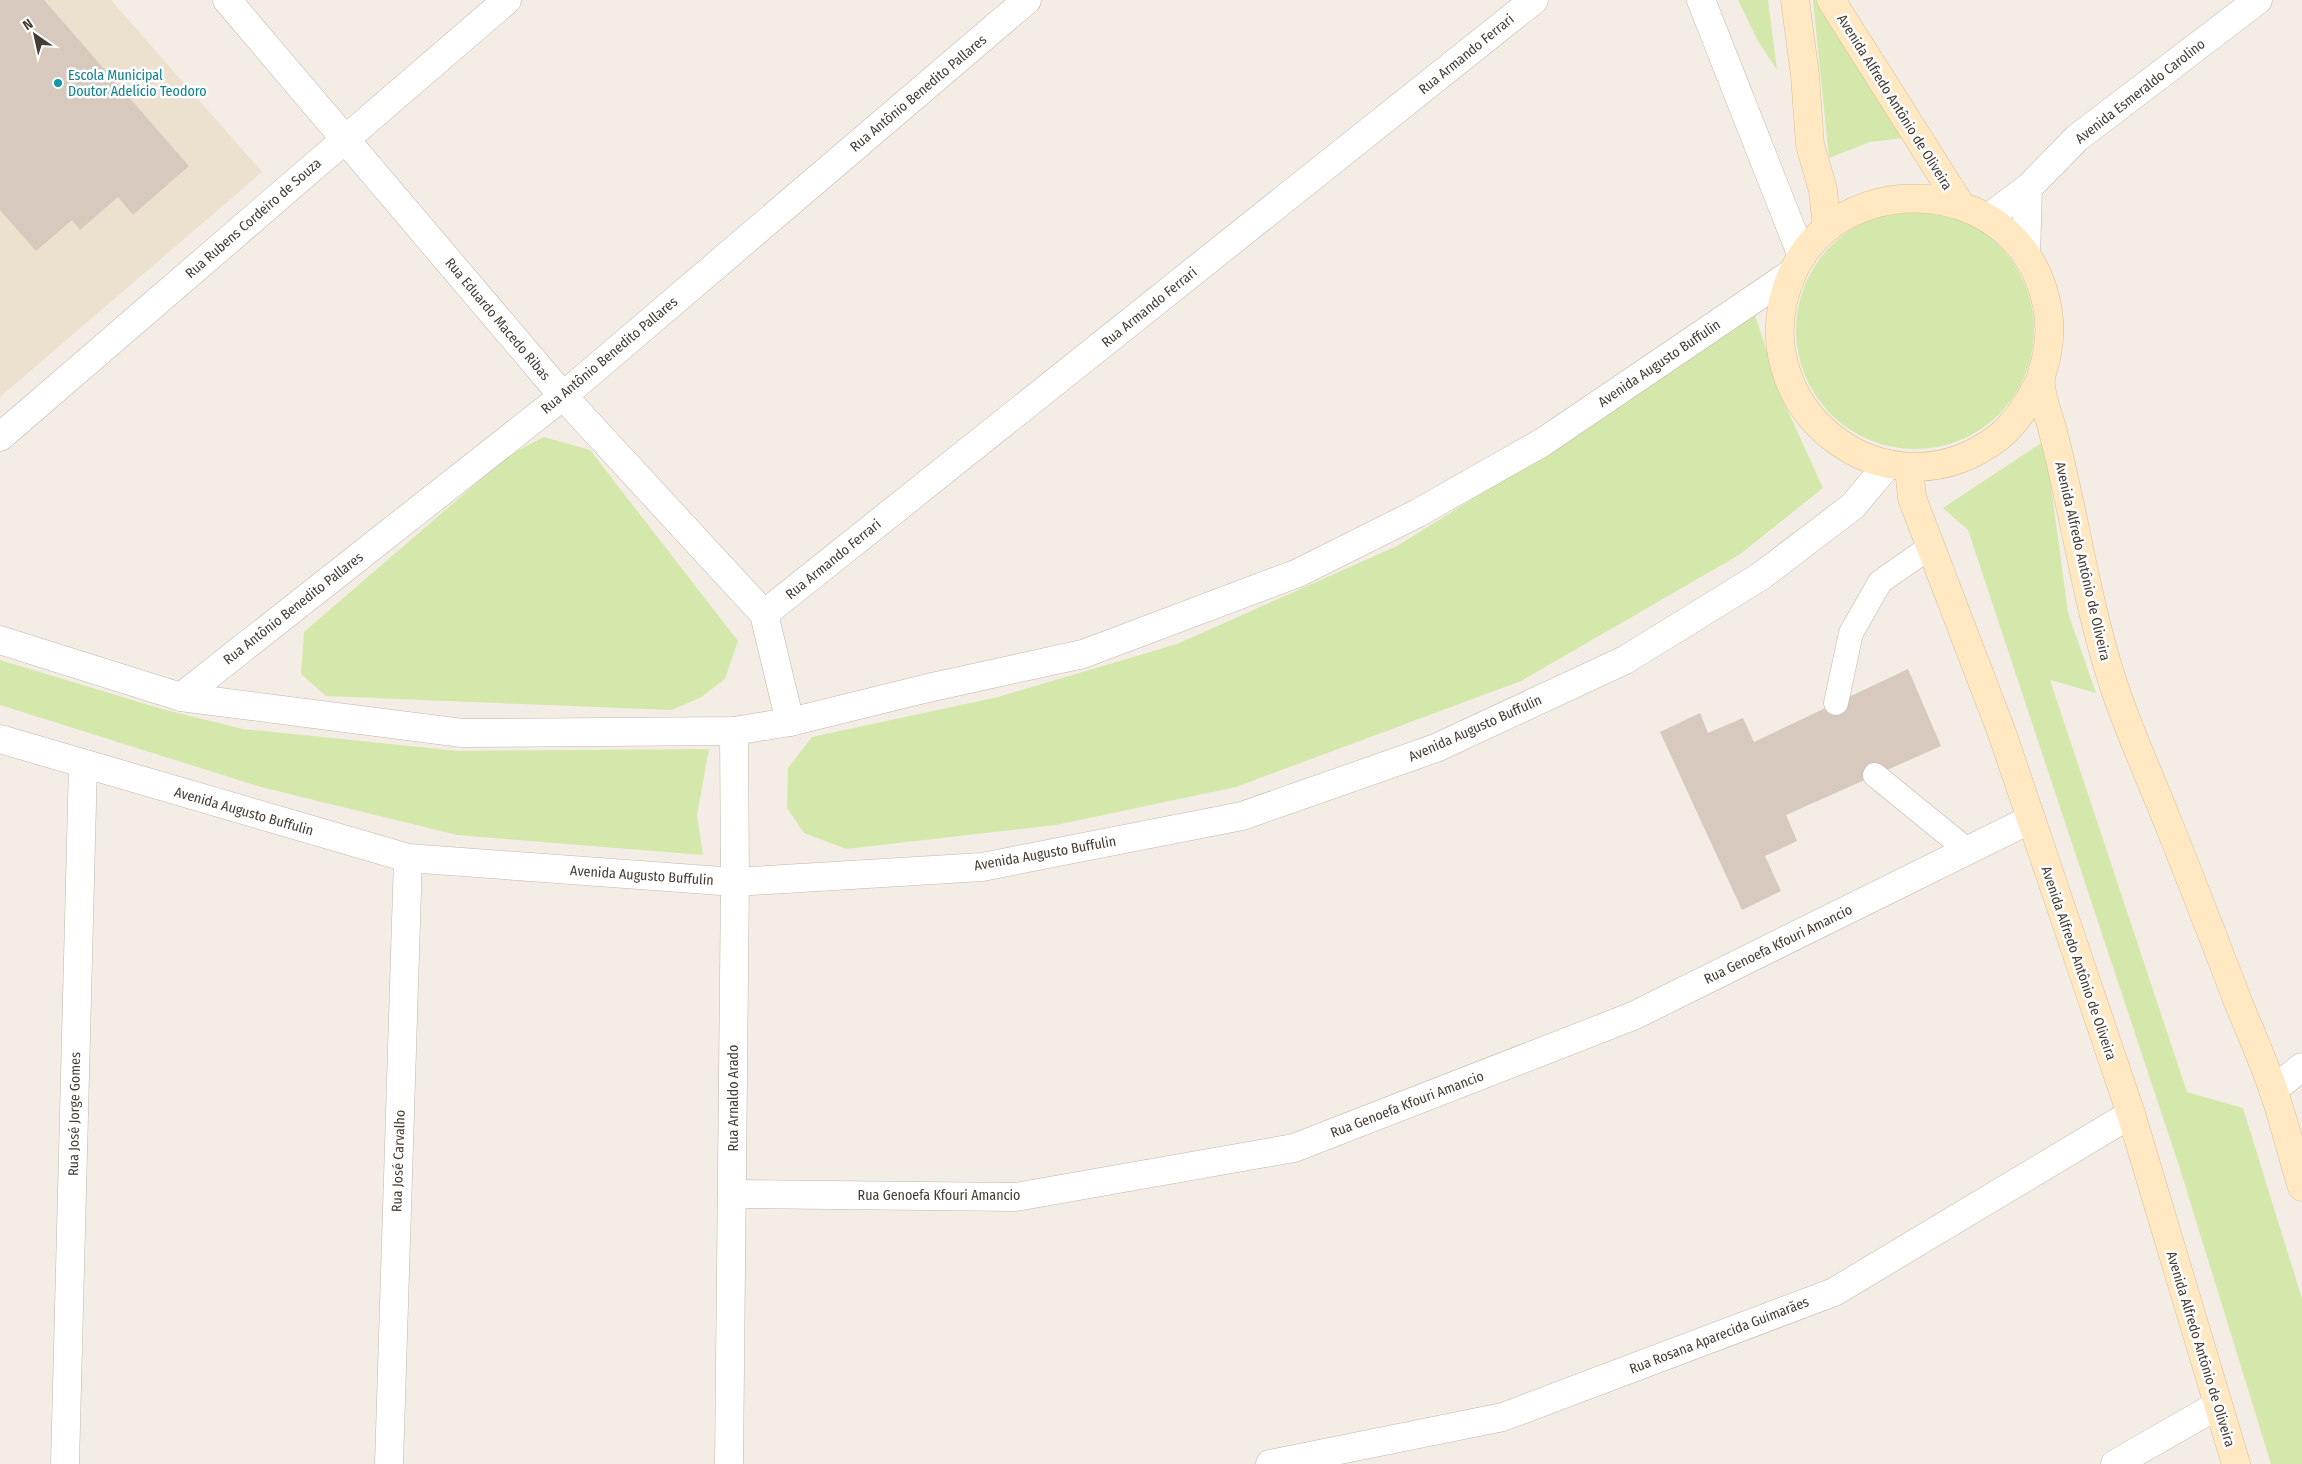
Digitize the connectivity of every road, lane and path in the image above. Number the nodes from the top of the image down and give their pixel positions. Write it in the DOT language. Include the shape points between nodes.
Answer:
graph roads {
  1 [pos="227,0"];
  2 [pos="507,0"];
  3 [pos="1027,0"];
  4 [pos="1534,0"];
  5 [pos="1701,0"];
  6 [pos="1795,0"];
  7 [pos="1831,0"];
  8 [pos="2258,0"];
  9 [pos="345,139"];
  10 [pos="2028,188"];
  11 [pos="1960,204"];
  12 [pos="1988,218"];
  13 [pos="1809,249"];
  14 [pos="2026,255"];
  15 [pos="2040,381"];
  16 [pos="563,396"];
  17 [pos="0,437"];
  18 [pos="1898,466"];
  19 [pos="1930,547"];
  20 [pos="764,614"];
  21 [pos="0,640"];
  22 [pos="181,697"];
  23 [pos="1836,703"];
  24 [pos="790,722"];
  25 [pos="734,731"];
  26 [pos="0,738"];
  27 [pos="83,764"];
  28 [pos="1875,775"];
  29 [pos="2031,819"];
  30 [pos="1967,850"];
  31 [pos="408,858"];
  32 [pos="735,882"];
  33 [pos="2302,1067"];
  34 [pos="2273,1090"];
  35 [pos="2131,1114"];
  36 [pos="2302,1188"];
  37 [pos="732,1194"];
  38 [pos="2218,1406"];
  39 [pos="65,1464"];
  40 [pos="389,1464"];
  41 [pos="729,1464"];
  42 [pos="1270,1464"];
  43 [pos="2115,1464"];
  44 [pos="2236,1464"];
  1 -- 9 [label="street, Rua Eduardo Macedo Ribas"];
  2 -- 9 [label="street, Rua Rubens Cordeiro de Souza"];
  3 -- 16 [label="street, Rua Antônio Benedito Pallares"];
  4 -- 20 [label="street, Rua Armando Ferrari"];
  5 -- 13 [label="street" via="1778,199"];
  6 -- 13 [label="main road" via="1810,145 1823,190"];
  7 -- 11 [label="main road, Avenida Alfredo Antônio de Oliveira"];
  8 -- 10 [label="street, Avenida Esmeraldo Carolino" via="2077,138"];
  9 -- 16 [label="street, Rua Eduardo Macedo Ribas"];
  9 -- 17 [label="street, Rua Rubens Cordeiro de Souza"];
  10 -- 12 [label="street, Avenida Esmeraldo Carolino"];
  10 -- 14 [label="street"];
  11 -- 12 [label="main road"];
  11 -- 13 [label="main road" via="1925,197 1890,199 1857,210"];
  12 -- 14 [label="main road"];
  13 -- 18 [label="main road" via="1780,321 1784,370 1806,414 1842,447"];
  13 -- 24 [label="street, Avenida Augusto Buffulin" via="1543,442 1418,514 1298,573 1083,654"];
  14 -- 15 [label="main road" via="2041,284 2049,316 2048,349"];
  15 -- 18 [label="main road" via="2024,410 2002,434 1974,452 1942,464"];
  15 -- 34 [label="main road, Avenida Alfredo Antônio de Oliveira" via="2111,679"];
  16 -- 20 [label="street, Rua Eduardo Macedo Ribas"];
  16 -- 22 [label="street, Rua Antônio Benedito Pallares"];
  18 -- 19 [label="main road, Avenida Alfredo Antônio de Oliveira"];
  18 -- 32 [label="street, Avenida Augusto Buffulin" via="1853,506 1761,576 1625,660 1436,748 1242,816 982,867"];
  19 -- 23 [label="lane" via="1880,582 1851,633"];
  19 -- 29 [label="main road, Avenida Alfredo Antônio de Oliveira" via="2002,733"];
  20 -- 24 [label="street, Rua Eduardo Macedo Ribas"];
  21 -- 22 [label="street, Avenida Augusto Buffulin"];
  22 -- 25 [label="street, Avenida Augusto Buffulin" via="462,733"];
  24 -- 25 [label="street, Avenida Augusto Buffulin"];
  25 -- 32 [label="street, Rua Arnaldo Arado"];
  26 -- 27 [label="street, Avenida Augusto Buffulin"];
  27 -- 31 [label="street, Avenida Augusto Buffulin"];
  27 -- 39 [label="street, Rua José Jorge Gomes"];
  28 -- 30 [label="lane"];
  29 -- 30 [label="street, Rua Genoefa Kfouri Amancio"];
  29 -- 35 [label="main road, Avenida Alfredo Antônio de Oliveira"];
  30 -- 37 [label="street, Rua Genoefa Kfouri Amancio" via="1633,1016 1294,1148 1016,1197"];
  31 -- 32 [label="street, Avenida Augusto Buffulin"];
  31 -- 40 [label="street, Rua José Carvalho"];
  32 -- 37 [label="street, Rua Arnaldo Arado"];
  33 -- 34 [label="street"];
  34 -- 36 [label="main road, Avenida Alfredo Antônio de Oliveira"];
  35 -- 38 [label="main road, Avenida Alfredo Antônio de Oliveira"];
  35 -- 42 [label="street, Rua Rosana Aparecida Guimarães" via="1834,1292 1503,1417"];
  37 -- 41 [label="street, Rua Arnaldo Arado"];
  38 -- 43 [label="street"];
  38 -- 44 [label="main road, Avenida Alfredo Antônio de Oliveira"];
}
